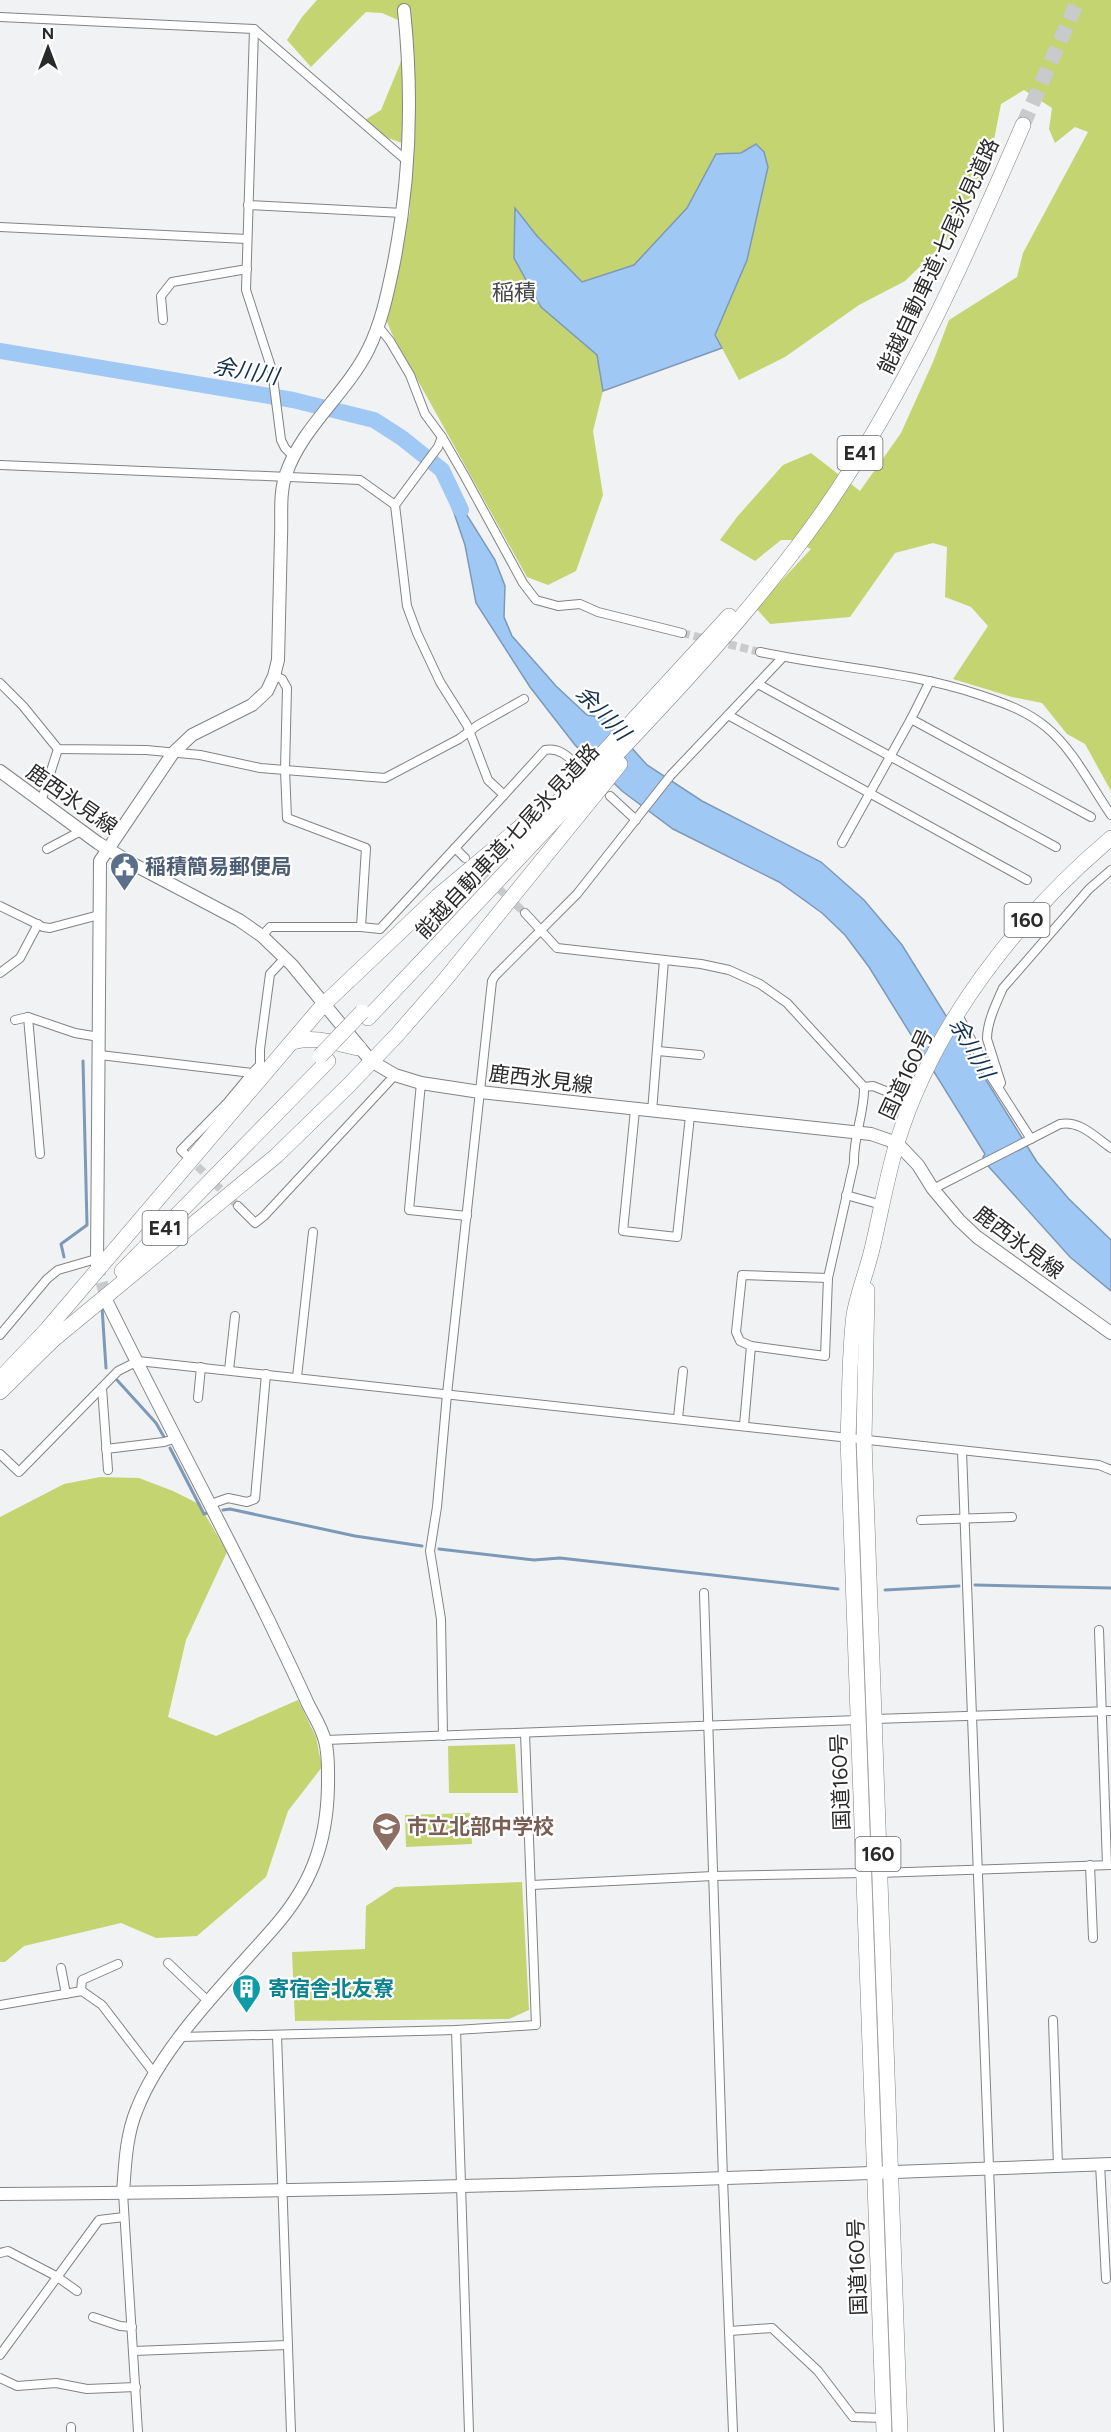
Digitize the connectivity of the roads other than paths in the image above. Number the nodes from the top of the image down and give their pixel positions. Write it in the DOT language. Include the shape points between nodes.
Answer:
graph roads {
  1 [pos="401,5"];
  2 [pos="0,17"];
  3 [pos="254,29"];
  4 [pos="407,161"];
  5 [pos="248,205"];
  6 [pos="404,213"];
  7 [pos="0,227"];
  8 [pos="247,239"];
  9 [pos="247,269"];
  10 [pos="163,320"];
  11 [pos="378,326"];
  12 [pos="442,438"];
  13 [pos="293,456"];
  14 [pos="0,465"];
  15 [pos="285,476"];
  16 [pos="395,505"];
  17 [pos="682,633"];
  18 [pos="760,652"];
  19 [pos="783,657"];
  20 [pos="274,676"];
  21 [pos="930,681"];
  22 [pos="0,683"];
  23 [pos="758,684"];
  24 [pos="524,699"];
  25 [pos="728,715"];
  26 [pos="911,719"];
  27 [pos="469,731"];
  28 [pos="632,737"];
  29 [pos="58,749"];
  30 [pos="173,753"];
  31 [pos="890,756"];
  32 [pos="285,770"];
  33 [pos="0,771"];
  34 [pos="595,780"];
  35 [pos="869,794"];
  36 [pos="504,795"];
  37 [pos="41,802"];
  38 [pos="1111,815"];
  39 [pos="1091,817"];
  40 [pos="638,818"];
  41 [pos="81,831"];
  42 [pos="1111,838"];
  43 [pos="842,843"];
  44 [pos="1056,847"];
  45 [pos="454,848"];
  46 [pos="46,849"];
  47 [pos="109,849"];
  48 [pos="465,858"];
  49 [pos="1111,870"];
  50 [pos="1027,880"];
  51 [pos="0,906"];
  52 [pos="525,913"];
  53 [pos="99,915"];
  54 [pos="38,924"];
  55 [pos="361,927"];
  56 [pos="541,929"];
  57 [pos="262,936"];
  58 [pos="285,958"];
  59 [pos="664,960"];
  60 [pos="0,973"];
  61 [pos="323,1005"];
  62 [pos="958,1015"];
  63 [pos="28,1017"];
  64 [pos="15,1020"];
  65 [pos="99,1037"];
  66 [pos="293,1042"];
  67 [pos="359,1048"];
  68 [pos="658,1051"];
  69 [pos="100,1055"];
  70 [pos="700,1055"];
  71 [pos="370,1060"];
  72 [pos="252,1073"];
  73 [pos="395,1075"];
  74 [pos="421,1083"];
  75 [pos="864,1087"];
  76 [pos="998,1087"];
  77 [pos="480,1092"];
  78 [pos="913,1102"];
  79 [pos="635,1110"];
  80 [pos="652,1112"];
  81 [pos="690,1116"];
  82 [pos="856,1131"];
  83 [pos="1031,1139"];
  84 [pos="897,1143"];
  85 [pos="1111,1148"];
  86 [pos="40,1154"];
  87 [pos="187,1156"];
  88 [pos="933,1190"];
  89 [pos="846,1195"];
  90 [pos="882,1205"];
  91 [pos="238,1206"];
  92 [pos="467,1216"];
  93 [pos="313,1232"];
  94 [pos="96,1262"];
  95 [pos="866,1275"];
  96 [pos="828,1278"];
  97 [pos="107,1302"];
  98 [pos="235,1316"];
  99 [pos="52,1333"];
  100 [pos="1111,1334"];
  101 [pos="0,1335"];
  102 [pos="751,1346"];
  103 [pos="138,1361"];
  104 [pos="201,1366"];
  105 [pos="229,1370"];
  106 [pos="684,1371"];
  107 [pos="266,1374"];
  108 [pos="297,1377"];
  109 [pos="0,1378"];
  110 [pos="102,1388"];
  111 [pos="0,1392"];
  112 [pos="447,1394"];
  113 [pos="198,1398"];
  114 [pos="678,1418"];
  115 [pos="744,1425"];
  116 [pos="177,1438"];
  117 [pos="848,1438"];
  118 [pos="864,1440"];
  119 [pos="106,1449"];
  120 [pos="962,1451"];
  121 [pos="0,1454"];
  122 [pos="108,1470"];
  123 [pos="1111,1470"];
  124 [pos="211,1504"];
  125 [pos="1012,1517"];
  126 [pos="964,1518"];
  127 [pos="921,1520"];
  128 [pos="704,1593"];
  129 [pos="1099,1630"];
  130 [pos="1106,1711"];
  131 [pos="972,1717"];
  132 [pos="875,1719"];
  133 [pos="858,1720"];
  134 [pos="709,1726"];
  135 [pos="525,1733"];
  136 [pos="443,1736"];
  137 [pos="325,1740"];
  138 [pos="1090,1865"];
  139 [pos="1109,1865"];
  140 [pos="978,1870"];
  141 [pos="871,1873"];
  142 [pos="713,1876"];
  143 [pos="532,1885"];
  144 [pos="1093,1938"];
  145 [pos="168,1963"];
  146 [pos="118,1964"];
  147 [pos="61,1968"];
  148 [pos="81,1991"];
  149 [pos="66,1994"];
  150 [pos="209,2002"];
  151 [pos="0,2005"];
  152 [pos="1053,2020"];
  153 [pos="456,2030"];
  154 [pos="277,2035"];
  155 [pos="181,2037"];
  156 [pos="154,2073"];
  157 [pos="1105,2164"];
  158 [pos="1058,2166"];
  159 [pos="990,2169"];
  160 [pos="890,2173"];
  161 [pos="874,2174"];
  162 [pos="723,2179"];
  163 [pos="459,2187"];
  164 [pos="282,2191"];
  165 [pos="123,2193"];
  166 [pos="0,2194"];
  167 [pos="124,2217"];
  168 [pos="0,2253"];
  169 [pos="56,2277"];
  170 [pos="1106,2279"];
  171 [pos="77,2291"];
  172 [pos="93,2317"];
  173 [pos="132,2327"];
  174 [pos="730,2331"];
  175 [pos="288,2345"];
  176 [pos="134,2351"];
  177 [pos="0,2355"];
  178 [pos="0,2378"];
  179 [pos="136,2387"];
  180 [pos="884,2425"];
  181 [pos="138,2432"];
  182 [pos="291,2432"];
  183 [pos="469,2432"];
  184 [pos="733,2432"];
  185 [pos="900,2432"];
  186 [pos="999,2432"];
  1 -- 4 [label="street" via="408,51"];
  2 -- 3 [label="street"];
  3 -- 4 [label="street"];
  3 -- 5 [label="street"];
  4 -- 6 [label="street"];
  5 -- 6 [label="street"];
  5 -- 8 [label="street"];
  6 -- 11 [label="street"];
  7 -- 8 [label="street"];
  8 -- 9 [label="street"];
  9 -- 10 [label="street" via="172,282 161,296"];
  9 -- 13 [label="street" via="246,290 272,370 281,440"];
  11 -- 12 [label="street" via="410,375 425,414"];
  11 -- 13 [label="street" via="346,384"];
  12 -- 16 [label="street"];
  12 -- 17 [label="street" via="536,600 558,606 580,604"];
  13 -- 15 [label="street"];
  14 -- 15 [label="street"];
  15 -- 16 [label="street" via="360,480"];
  15 -- 20 [label="street" via="278,660"];
  16 -- 27 [label="street" via="407,606 440,682"];
  18 -- 19 [label="street"];
  19 -- 21 [label="street"];
  19 -- 23 [label="street"];
  20 -- 30 [label="street" via="267,691 252,705 192,735"];
  20 -- 32 [label="street" via="287,688"];
  21 -- 26 [label="street"];
  21 -- 38 [label="street" via="990,698 1027,713 1048,728"];
  22 -- 29 [label="street"];
  23 -- 25 [label="street"];
  23 -- 31 [label="street"];
  24 -- 27 [label="street"];
  25 -- 35 [label="street"];
  25 -- 40 [label="street" via="671,775"];
  26 -- 31 [label="street"];
  26 -- 39 [label="street"];
  27 -- 32 [label="street" via="385,778"];
  27 -- 36 [label="street" via="488,780"];
  28 -- 28 [label="highway, 能越自動車道;七尾氷見道路 / E41" via="802,525 850,455 931,309 1019,124 939,312 871,436 778,573 696,672"];
  28 -- 34 [label="highway, 能越自動車道;七尾氷見道路 / E41"];
  29 -- 30 [label="street"];
  29 -- 37 [label="street"];
  30 -- 32 [label="street"];
  30 -- 47 [label="street"];
  31 -- 35 [label="street"];
  31 -- 44 [label="street"];
  32 -- 55 [label="street" via="287,818 366,848"];
  33 -- 37 [label="street, 鹿西氷見線"];
  34 -- 36 [label="street" via="562,751 545,750"];
  34 -- 40 [label="street"];
  34 -- 61 [label="highway" via="438,896"];
  34 -- 71 [label="highway" via="444,981"];
  34 -- 99 [label="highway, 能越自動車道;七尾氷見道路 / E41" via="365,1015 195,1199"];
  35 -- 43 [label="street"];
  35 -- 50 [label="street"];
  36 -- 45 [label="street"];
  37 -- 41 [label="street, 鹿西氷見線"];
  40 -- 56 [label="street" via="577,894"];
  41 -- 46 [label="street"];
  41 -- 47 [label="street, 鹿西氷見線"];
  42 -- 62 [label="highway, 国道160号 / 160" via="1039,905 1007,943"];
  45 -- 48 [label="street"];
  45 -- 55 [label="street" via="380,929"];
  47 -- 53 [label="street" via="100,861"];
  47 -- 57 [label="street, 鹿西氷見線"];
  49 -- 76 [label="street" via="1089,889 1004,988 987,1033 1001,1083"];
  51 -- 54 [label="street"];
  52 -- 56 [label="street"];
  53 -- 54 [label="street" via="50,928"];
  53 -- 65 [label="street"];
  54 -- 60 [label="street" via="20,958"];
  55 -- 57 [label="street" via="270,927"];
  56 -- 59 [label="street" via="557,948"];
  56 -- 77 [label="street" via="492,981"];
  57 -- 58 [label="street, 鹿西氷見線"];
  58 -- 61 [label="street, 鹿西氷見線"];
  58 -- 72 [label="street" via="270,974 260,1065"];
  59 -- 68 [label="street"];
  59 -- 75 [label="street" via="729,970 760,984 787,1003"];
  61 -- 66 [label="highway"];
  61 -- 67 [label="street, 鹿西氷見線"];
  62 -- 76 [label="street"];
  62 -- 78 [label="highway, 国道160号 / 160"];
  63 -- 64 [label="street"];
  63 -- 65 [label="street"];
  63 -- 86 [label="street"];
  65 -- 69 [label="street"];
  66 -- 67 [label="highway" via="313,1039"];
  66 -- 99 [label="highway"];
  67 -- 71 [label="street, 鹿西氷見線"];
  68 -- 70 [label="street"];
  68 -- 80 [label="street"];
  69 -- 72 [label="street"];
  69 -- 94 [label="street"];
  71 -- 73 [label="street, 鹿西氷見線"];
  71 -- 99 [label="highway" via="276,1156"];
  72 -- 87 [label="street" via="181,1150"];
  73 -- 74 [label="street, 鹿西氷見線"];
  73 -- 91 [label="street" via="264,1216 255,1223"];
  74 -- 77 [label="street, 鹿西氷見線"];
  74 -- 92 [label="street" via="409,1210"];
  75 -- 78 [label="street" via="873,1086"];
  75 -- 82 [label="street"];
  76 -- 83 [label="street"];
  77 -- 79 [label="street, 鹿西氷見線"];
  77 -- 92 [label="street"];
  78 -- 84 [label="highway, 国道160号 / 160"];
  79 -- 80 [label="street, 鹿西氷見線"];
  79 -- 81 [label="street" via="623,1231 677,1236"];
  80 -- 81 [label="street, 鹿西氷見線"];
  81 -- 82 [label="street, 鹿西氷見線"];
  82 -- 84 [label="street, 鹿西氷見線"];
  82 -- 89 [label="street"];
  83 -- 85 [label="street" via="1069,1122"];
  83 -- 88 [label="street"];
  84 -- 88 [label="street, 鹿西氷見線" via="918,1165"];
  84 -- 90 [label="highway, 国道160号 / 160"];
  88 -- 100 [label="street, 鹿西氷見線" via="977,1238"];
  89 -- 90 [label="street"];
  89 -- 96 [label="street"];
  90 -- 95 [label="highway, 国道160号 / 160"];
  92 -- 112 [label="street"];
  93 -- 108 [label="street"];
  94 -- 101 [label="street" via="58,1270"];
  95 -- 117 [label="highway, 国道160号 / 160" via="854,1314"];
  95 -- 118 [label="highway, 国道160号 / 160"];
  96 -- 102 [label="street" via="825,1356"];
  96 -- 102 [label="street" via="742,1275 736,1332 740,1341"];
  97 -- 103 [label="street"];
  98 -- 105 [label="street"];
  99 -- 109 [label="highway, 能越自動車道;七尾氷見道路 / E41"];
  99 -- 111 [label="highway, 能越自動車道;七尾氷見道路 / E41"];
  102 -- 115 [label="street"];
  103 -- 104 [label="street"];
  103 -- 110 [label="street" via="118,1371"];
  103 -- 116 [label="street"];
  104 -- 105 [label="street"];
  104 -- 113 [label="street"];
  105 -- 107 [label="street"];
  106 -- 114 [label="street"];
  107 -- 108 [label="street"];
  107 -- 124 [label="street" via="255,1499 247,1502 228,1498"];
  108 -- 112 [label="street"];
  110 -- 119 [label="street"];
  110 -- 121 [label="street" via="19,1472"];
  112 -- 114 [label="street"];
  112 -- 136 [label="street" via="430,1551 441,1619"];
  114 -- 115 [label="street"];
  115 -- 117 [label="street"];
  116 -- 119 [label="street"];
  116 -- 124 [label="street"];
  117 -- 118 [label="street"];
  117 -- 133 [label="highway, 国道160号 / 160"];
  118 -- 120 [label="street"];
  118 -- 132 [label="highway, 国道160号 / 160"];
  119 -- 122 [label="street"];
  120 -- 123 [label="street"];
  120 -- 126 [label="street"];
  124 -- 137 [label="street"];
  125 -- 126 [label="street"];
  126 -- 127 [label="street"];
  126 -- 131 [label="street"];
  128 -- 134 [label="street"];
  129 -- 130 [label="street"];
  130 -- 131 [label="street"];
  130 -- 139 [label="street"];
  131 -- 132 [label="street"];
  131 -- 140 [label="street"];
  132 -- 141 [label="highway, 国道160号 / 160"];
  133 -- 134 [label="street"];
  133 -- 141 [label="highway, 国道160号 / 160"];
  134 -- 135 [label="street"];
  134 -- 142 [label="street"];
  135 -- 136 [label="street"];
  135 -- 143 [label="street"];
  136 -- 137 [label="street"];
  137 -- 150 [label="street" via="327,1806 320,1852 302,1892"];
  138 -- 139 [label="street"];
  138 -- 140 [label="street"];
  138 -- 144 [label="street"];
  140 -- 141 [label="street"];
  140 -- 159 [label="street"];
  141 -- 142 [label="street"];
  141 -- 160 [label="highway, 国道160号 / 160"];
  141 -- 161 [label="highway, 国道160号 / 160"];
  142 -- 143 [label="street"];
  142 -- 162 [label="street"];
  143 -- 153 [label="street" via="537,2025"];
  145 -- 150 [label="street"];
  146 -- 148 [label="street" via="82,1980"];
  147 -- 149 [label="street"];
  148 -- 149 [label="street"];
  148 -- 156 [label="street" via="102,2005"];
  149 -- 151 [label="street"];
  150 -- 155 [label="street"];
  152 -- 158 [label="street"];
  153 -- 154 [label="street"];
  153 -- 163 [label="street"];
  154 -- 155 [label="street"];
  154 -- 164 [label="street"];
  155 -- 156 [label="street"];
  156 -- 165 [label="street" via="136,2109"];
  157 -- 158 [label="street"];
  157 -- 170 [label="street"];
  158 -- 159 [label="street"];
  159 -- 160 [label="street"];
  159 -- 186 [label="street"];
  160 -- 161 [label="street"];
  160 -- 185 [label="highway, 国道160号 / 160"];
  161 -- 162 [label="street"];
  161 -- 180 [label="highway, 国道160号 / 160"];
  162 -- 163 [label="street"];
  162 -- 174 [label="street"];
  163 -- 164 [label="street"];
  163 -- 183 [label="street"];
  164 -- 165 [label="street"];
  164 -- 175 [label="street"];
  165 -- 166 [label="street"];
  165 -- 167 [label="street"];
  167 -- 169 [label="street" via="99,2220"];
  167 -- 173 [label="street"];
  168 -- 169 [label="street" via="8,2251"];
  169 -- 171 [label="street"];
  169 -- 177 [label="street"];
  172 -- 173 [label="street"];
  173 -- 176 [label="street"];
  174 -- 180 [label="street" via="772,2328 818,2371 853,2417"];
  174 -- 184 [label="street"];
  175 -- 176 [label="street"];
  175 -- 182 [label="street"];
  176 -- 179 [label="street"];
  178 -- 179 [label="street" via="17,2386 56,2383 87,2389"];
  179 -- 181 [label="street"];
}
